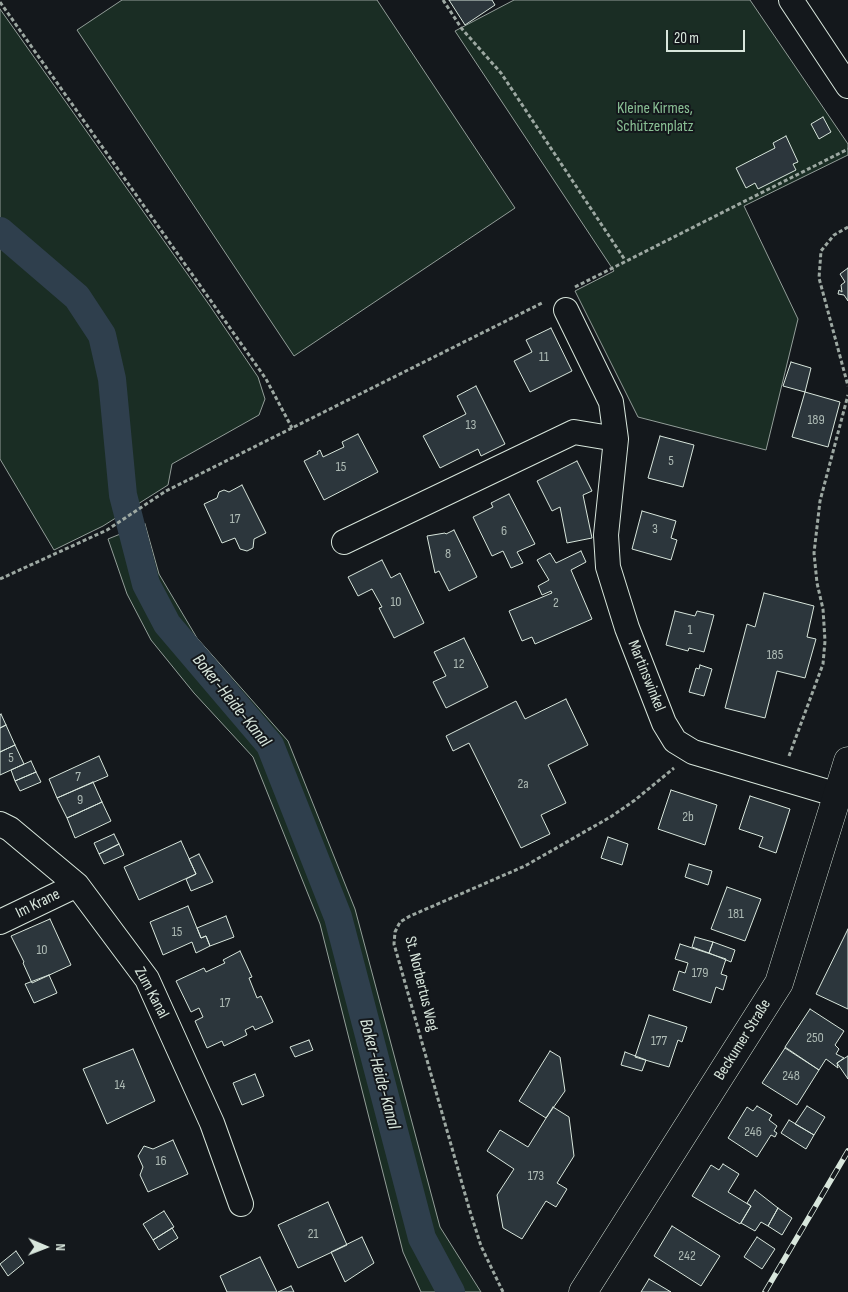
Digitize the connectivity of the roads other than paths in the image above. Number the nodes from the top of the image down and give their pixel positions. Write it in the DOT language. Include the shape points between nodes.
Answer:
graph roads {
  1 [pos="792,0"];
  2 [pos="848,86"];
  3 [pos="560,300"];
  4 [pos="616,439"];
  5 [pos="344,542"];
  6 [pos="848,761"];
  7 [pos="838,796"];
  8 [pos="0,824"];
  9 [pos="77,885"];
  10 [pos="0,922"];
  11 [pos="241,1204"];
  12 [pos="583,1292"];
  1 -- 2 [label="street"];
  3 -- 4 [label="street, Martinswinkel" via="611,402"];
  4 -- 5 [label="street" via="574,432"];
  4 -- 7 [label="street, Martinswinkel" via="606,535 608,567 624,620 664,723 675,741 693,752"];
  6 -- 7 [label="main road, Beckumer Straße"];
  7 -- 12 [label="main road, Beckumer Straße" via="779,983"];
  8 -- 9 [label="street, Zum Kanal"];
  9 -- 10 [label="street, Im Krane"];
  9 -- 11 [label="street, Zum Kanal" via="147,979 212,1123"];
}
